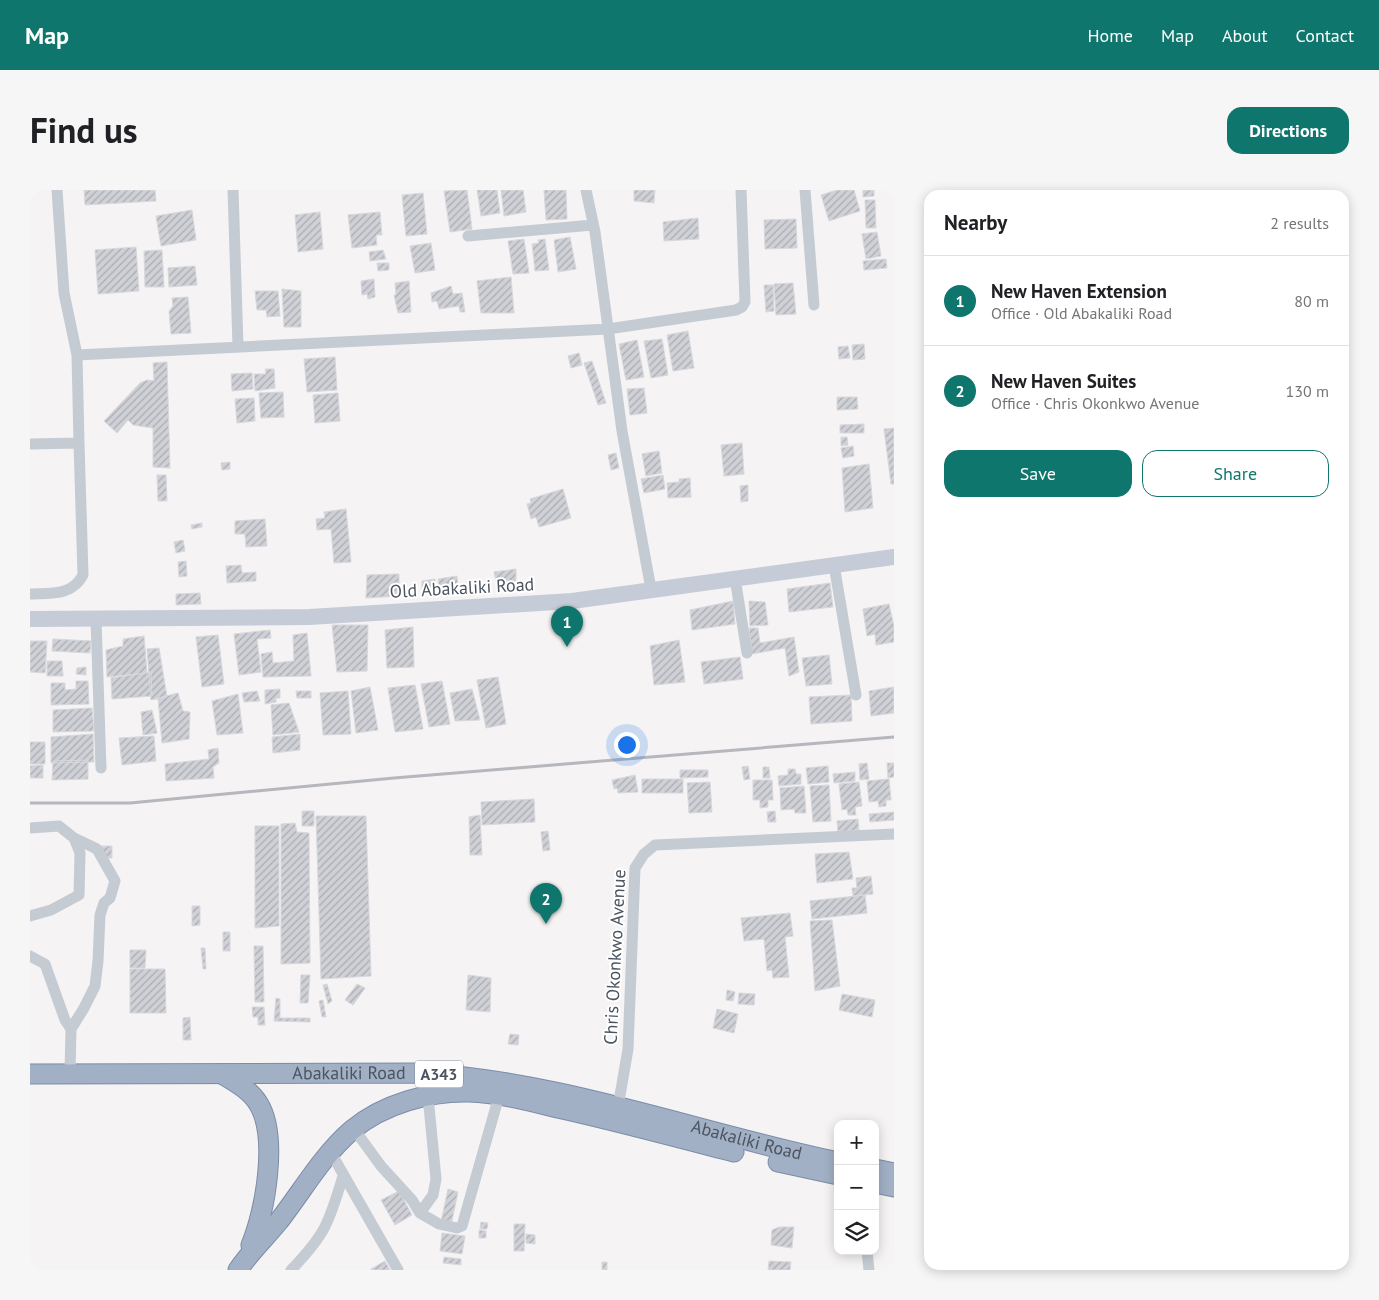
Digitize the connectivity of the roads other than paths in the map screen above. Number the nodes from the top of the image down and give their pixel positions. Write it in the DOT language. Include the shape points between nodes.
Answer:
graph roads {
  1 [pos="57,190"];
  2 [pos="233,190"];
  3 [pos="586,190"];
  4 [pos="741,190"];
  5 [pos="805,190"];
  6 [pos="593,225"];
  7 [pos="468,236"];
  8 [pos="814,304"];
  9 [pos="608,329"];
  10 [pos="238,346"];
  11 [pos="77,355"];
  12 [pos="79,442"];
  13 [pos="30,444"];
  14 [pos="894,557"];
  15 [pos="834,566"];
  16 [pos="735,578"];
  17 [pos="651,589"];
  18 [pos="30,594"];
  19 [pos="30,619"];
  20 [pos="96,620"];
  21 [pos="746,653"];
  22 [pos="856,695"];
  23 [pos="101,768"];
  24 [pos="30,828"];
  25 [pos="894,834"];
  26 [pos="74,838"];
  27 [pos="30,916"];
  28 [pos="30,956"];
  29 [pos="71,1029"];
  30 [pos="70,1072"];
  31 [pos="30,1074"];
  32 [pos="222,1074"];
  33 [pos="428,1096"];
  34 [pos="499,1096"];
  35 [pos="618,1107"];
  36 [pos="354,1129"];
  37 [pos="330,1151"];
  38 [pos="834,1161"];
  39 [pos="879,1170"];
  40 [pos="894,1173"];
  41 [pos="834,1174"];
  42 [pos="343,1176"];
  43 [pos="879,1184"];
  44 [pos="894,1187"];
  45 [pos="420,1212"];
  46 [pos="867,1255"];
  47 [pos="241,1266"];
  48 [pos="290,1270"];
  49 [pos="398,1270"];
  50 [pos="869,1270"];
  1 -- 11 [label="street" via="64,293"];
  2 -- 10 [label="street"];
  3 -- 6 [label="street"];
  4 -- 9 [label="street" via="745,302 742,307"];
  5 -- 8 [label="street"];
  6 -- 7 [label="street"];
  6 -- 9 [label="street"];
  9 -- 10 [label="street"];
  9 -- 17 [label="street" via="622,431"];
  10 -- 11 [label="street"];
  11 -- 12 [label="street"];
  12 -- 13 [label="street"];
  12 -- 18 [label="street" via="83,575 72,588 62,592"];
  14 -- 15 [label="main road, Old Abakaliki Road"];
  15 -- 16 [label="main road, Old Abakaliki Road"];
  15 -- 22 [label="street"];
  16 -- 17 [label="main road, Old Abakaliki Road"];
  16 -- 21 [label="street"];
  17 -- 20 [label="main road, Old Abakaliki Road" via="572,601 489,607 309,617"];
  19 -- 20 [label="main road, Old Abakaliki Road"];
  20 -- 23 [label="street"];
  24 -- 26 [label="street" via="59,826"];
  25 -- 35 [label="street, Chris Okonkwo Avenue" via="655,845 644,854 635,868 628,1049"];
  26 -- 27 [label="street" via="80,852 80,895 51,910"];
  26 -- 29 [label="street" via="97,849 115,881 100,914 95,986"];
  28 -- 29 [label="street" via="45,964"];
  29 -- 30 [label="street"];
  30 -- 31 [label="highway, Abakaliki Road / A343"];
  30 -- 32 [label="highway, Abakaliki Road / A343"];
  32 -- 35 [label="highway, Abakaliki Road / A343" via="420,1073 464,1076"];
  32 -- 47 [label="highway, A343" via="258,1102 268,1141 260,1221"];
  33 -- 34 [label="highway, Abakaliki Road / A343" via="470,1092"];
  33 -- 36 [label="highway, A343" via="394,1106"];
  33 -- 45 [label="street" via="436,1179 433,1194"];
  34 -- 41 [label="highway, Abakaliki Road / A343"];
  34 -- 45 [label="street" via="462,1226 446,1227"];
  35 -- 38 [label="highway, Abakaliki Road / A343"];
  36 -- 37 [label="highway, A343"];
  36 -- 45 [label="street"];
  37 -- 42 [label="street"];
  37 -- 47 [label="highway, A343"];
  39 -- 40 [label="highway"];
  42 -- 48 [label="street" via="322,1236"];
  42 -- 49 [label="street"];
  43 -- 44 [label="highway"];
  46 -- 50 [label="street"];
}
